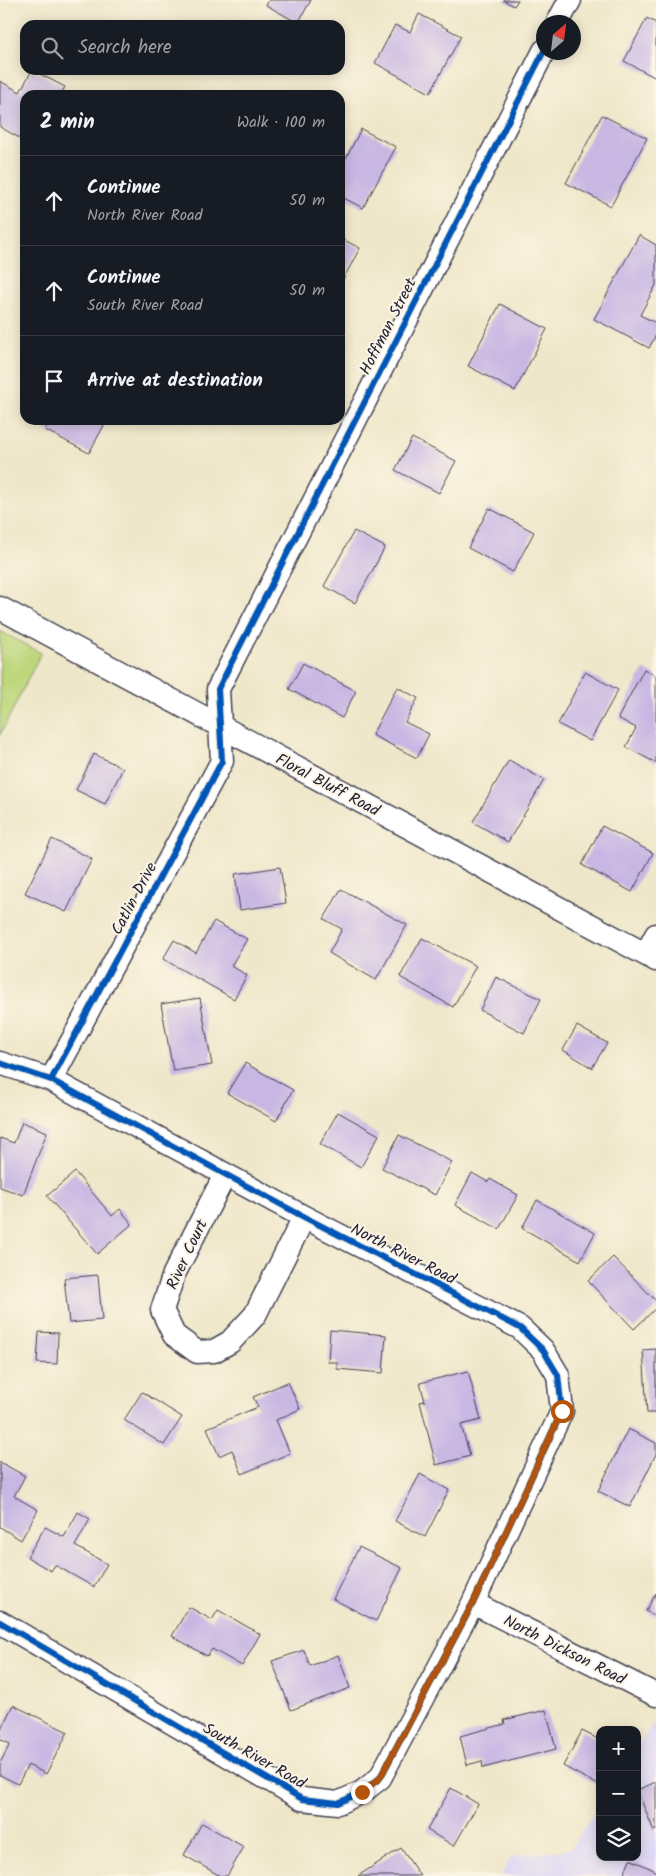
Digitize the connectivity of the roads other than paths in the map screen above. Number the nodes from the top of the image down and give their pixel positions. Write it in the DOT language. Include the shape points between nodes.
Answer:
graph roads {
  1 [pos="570,0"];
  2 [pos="562,15"];
  3 [pos="539,60"];
  4 [pos="0,608"];
  5 [pos="219,725"];
  6 [pos="653,950"];
  7 [pos="0,1063"];
  8 [pos="51,1080"];
  9 [pos="225,1175"];
  10 [pos="304,1217"];
  11 [pos="473,1603"];
  12 [pos="0,1622"];
  13 [pos="656,1695"];
  1 -- 2 [label="street"];
  3 -- 5 [label="street, Hoffman Street" via="218,689"];
  4 -- 5 [label="street, Floral Bluff Road"];
  5 -- 6 [label="street, Floral Bluff Road"];
  5 -- 8 [label="street, Catlin Drive" via="222,761"];
  7 -- 8 [label="street, North River Road"];
  8 -- 9 [label="street, North River Road"];
  9 -- 10 [label="street, North River Road"];
  9 -- 10 [label="street, River Court" via="174,1274 162,1310 174,1335 197,1352 214,1351 230,1342 255,1315"];
  10 -- 11 [label="street, North River Road" via="520,1328 543,1350 558,1375 562,1411"];
  11 -- 12 [label="street, South River Road" via="380,1778 362,1792 338,1803 302,1799"];
  11 -- 13 [label="street, North Dickson Road"];
}
